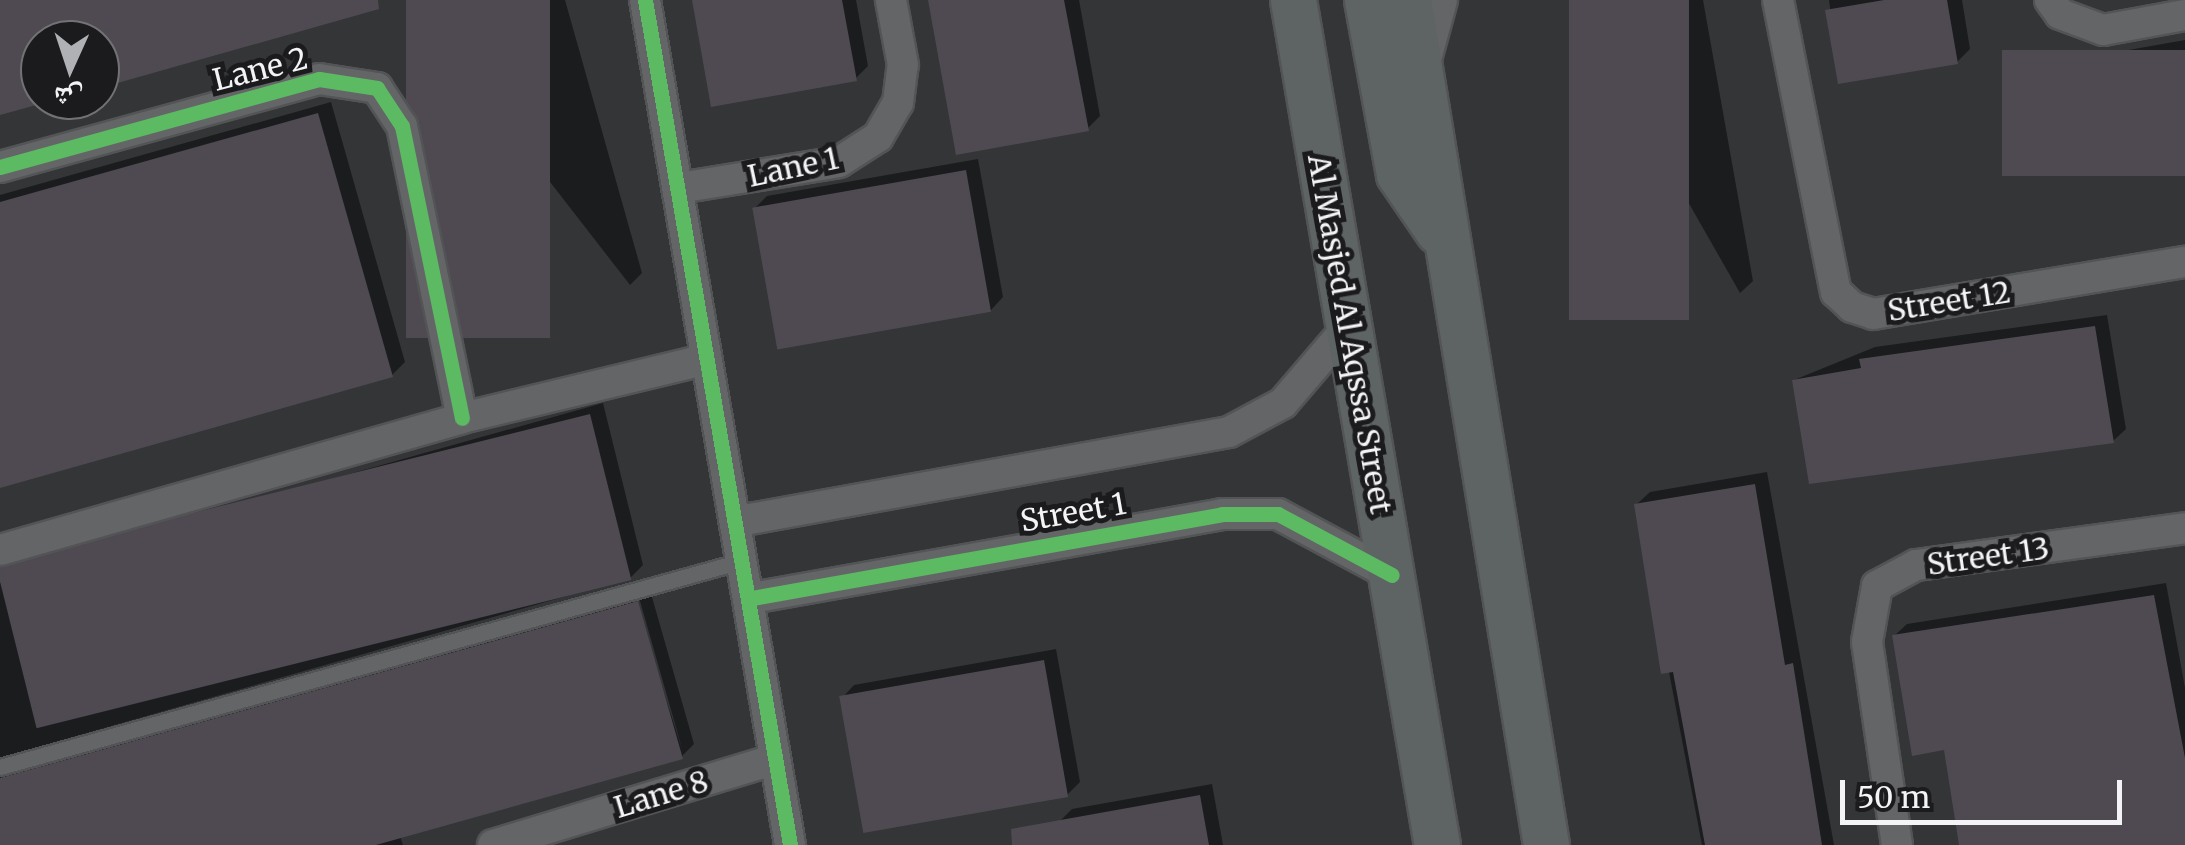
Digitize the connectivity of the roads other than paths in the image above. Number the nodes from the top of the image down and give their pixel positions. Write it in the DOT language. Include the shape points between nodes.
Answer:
graph roads {
  1 [pos="645,0"];
  2 [pos="891,0"];
  3 [pos="1293,0"];
  4 [pos="1367,0"];
  5 [pos="1408,0"];
  6 [pos="1442,0"];
  7 [pos="1778,0"];
  8 [pos="2050,0"];
  9 [pos="2185,15"];
  10 [pos="1421,86"];
  11 [pos="0,168"];
  12 [pos="679,188"];
  13 [pos="1442,236"];
  14 [pos="2184,269"];
  15 [pos="1348,327"];
  16 [pos="704,360"];
  17 [pos="462,418"];
  18 [pos="738,521"];
  19 [pos="2185,528"];
  20 [pos="0,550"];
  21 [pos="745,560"];
  22 [pos="1392,575"];
  23 [pos="752,598"];
  24 [pos="772,760"];
  25 [pos="0,767"];
  26 [pos="493,845"];
  27 [pos="790,845"];
  28 [pos="1437,845"];
  29 [pos="1546,845"];
  30 [pos="1897,845"];
  1 -- 12 [label="street"];
  2 -- 12 [label="street, Lane 1" via="902,65 898,103 878,138 839,162"];
  3 -- 15 [label="main road, Al Masjed Al Aqssa Street"];
  4 -- 13 [label="main road" via="1399,174"];
  5 -- 10 [label="main road"];
  6 -- 10 [label="street"];
  7 -- 14 [label="street, Street 12" via="1836,292 1852,307 1873,314"];
  8 -- 9 [label="street" via="2060,14 2103,30"];
  10 -- 13 [label="main road"];
  11 -- 17 [label="street, Lane 2" via="319,79 377,88 402,126"];
  12 -- 16 [label="street"];
  13 -- 29 [label="main road"];
  15 -- 18 [label="street, Street 1" via="1283,403 1229,432"];
  15 -- 22 [label="main road, Al Masjed Al Aqssa Street"];
  16 -- 17 [label="street"];
  16 -- 18 [label="street"];
  17 -- 20 [label="street"];
  18 -- 21 [label="street"];
  19 -- 30 [label="street, Street 13" via="1916,565 1876,586 1867,642"];
  21 -- 23 [label="street"];
  21 -- 25 [label="lane"];
  22 -- 23 [label="street, Street 1" via="1290,518 1222,514"];
  22 -- 28 [label="main road, Al Masjed Al Aqssa Street"];
  23 -- 24 [label="street"];
  24 -- 26 [label="street, Lane 8"];
  24 -- 27 [label="street"];
}
